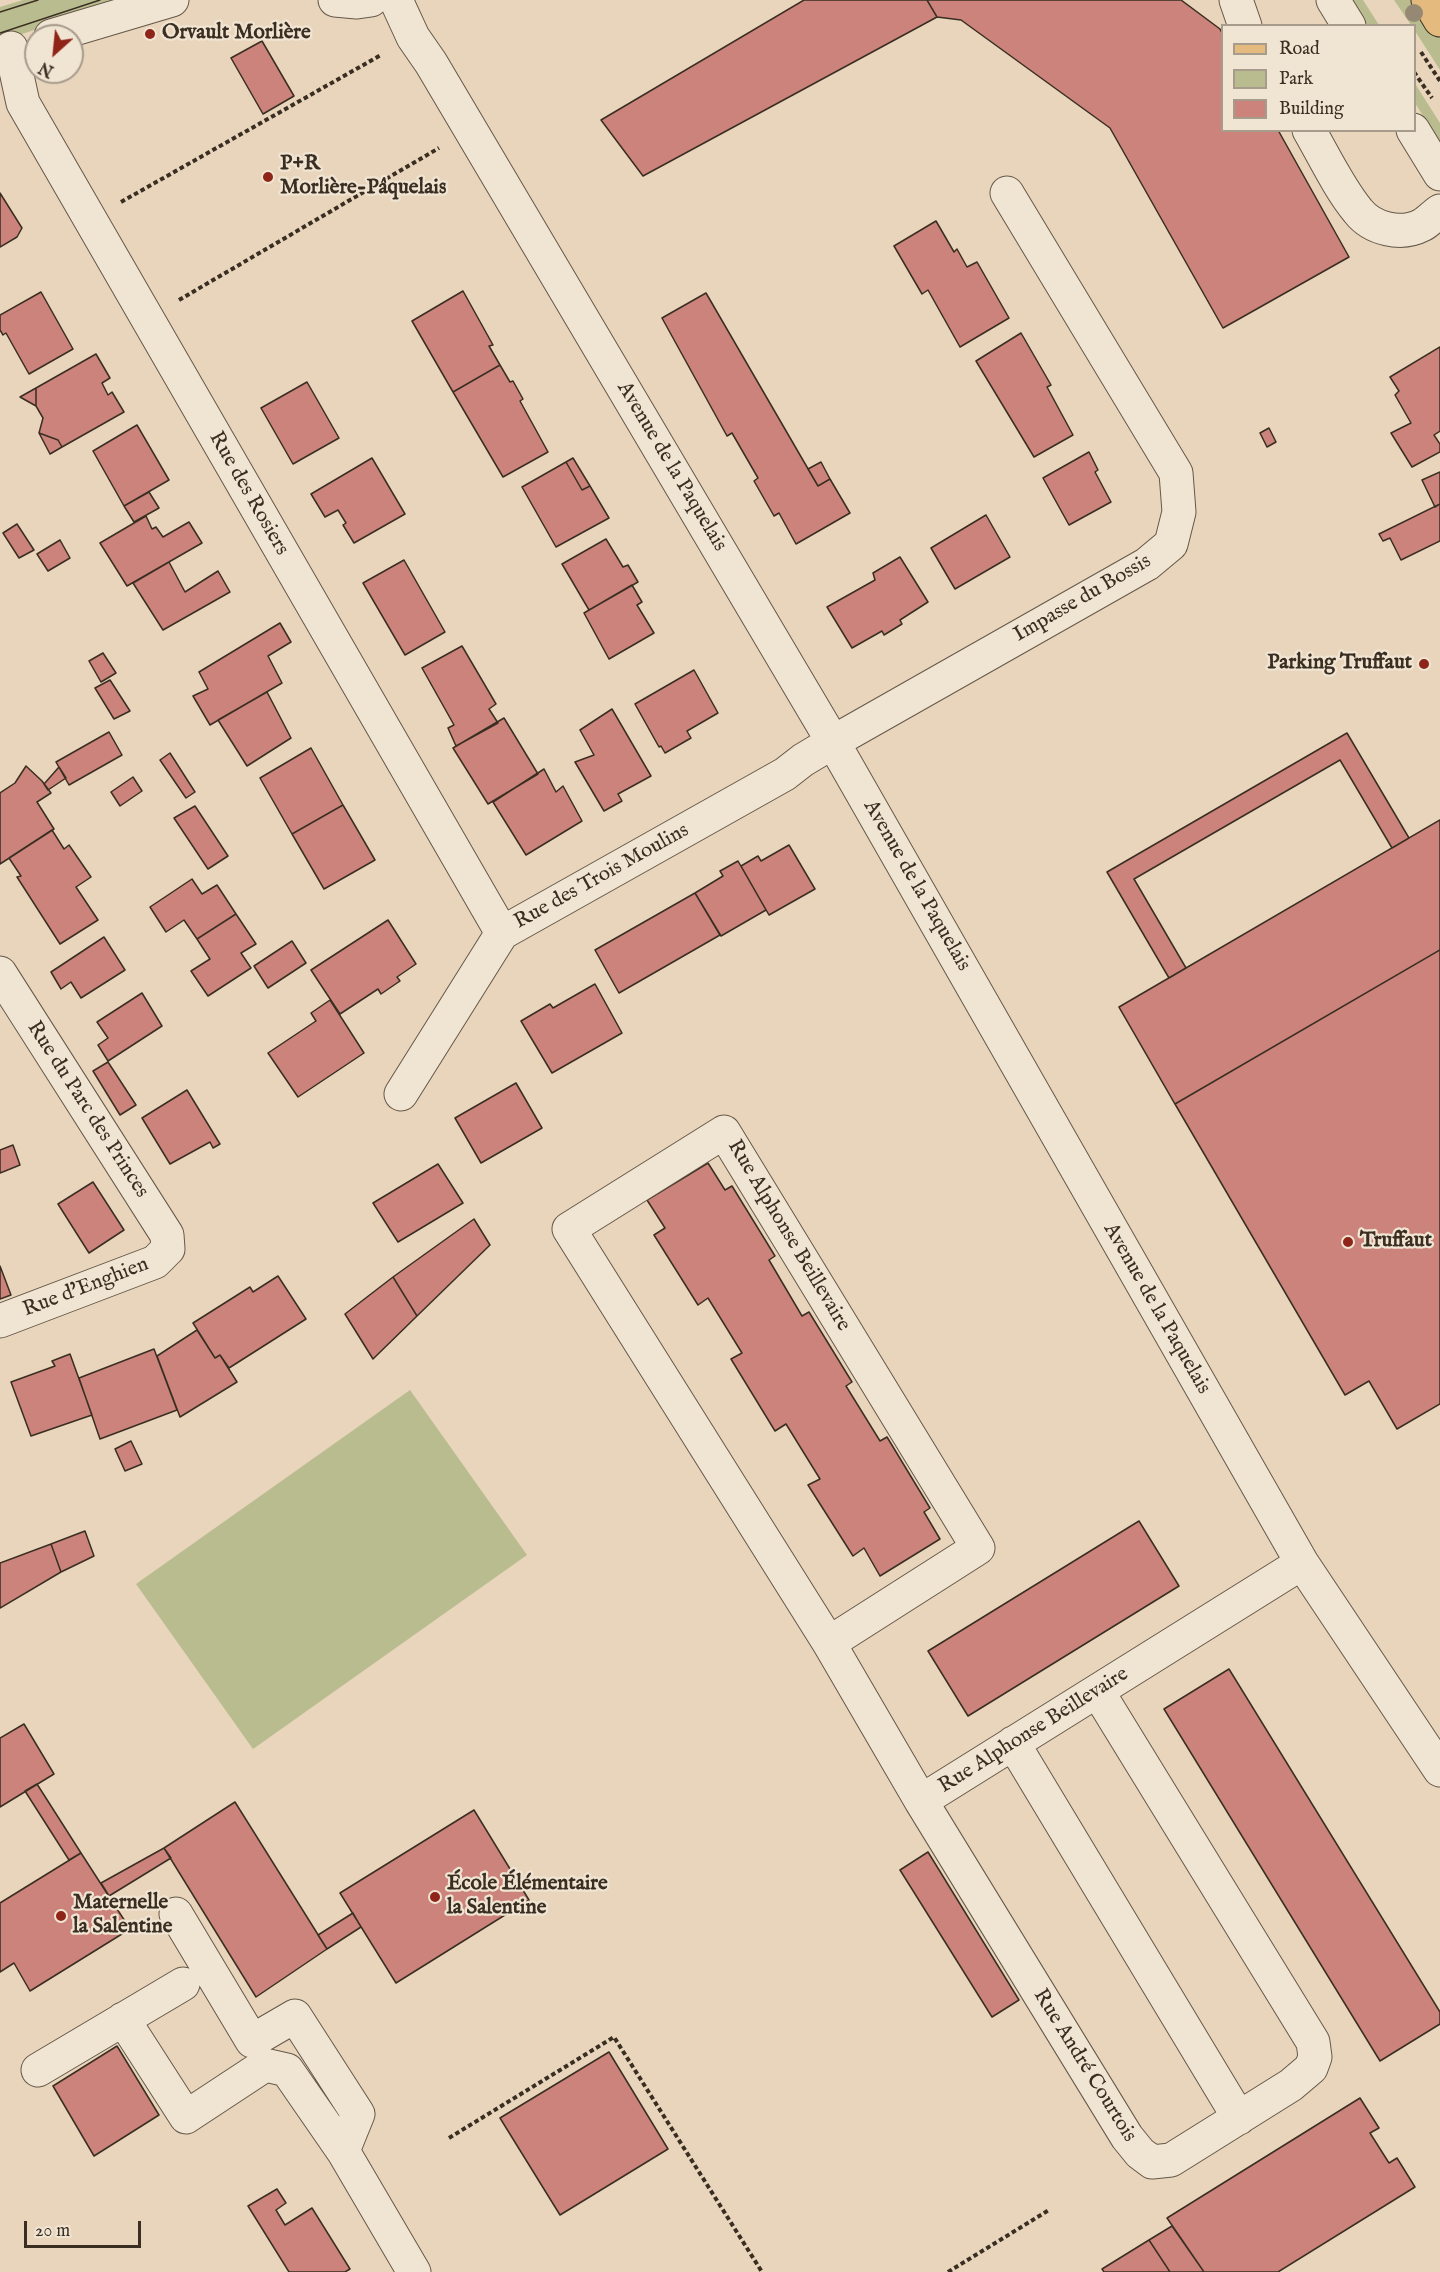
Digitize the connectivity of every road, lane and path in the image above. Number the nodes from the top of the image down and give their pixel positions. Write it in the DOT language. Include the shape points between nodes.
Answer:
graph roads {
  1 [pos="172,0"];
  2 [pos="335,0"];
  3 [pos="371,0"];
  4 [pos="396,0"];
  5 [pos="1236,0"];
  6 [pos="1333,0"];
  7 [pos="1428,0"];
  8 [pos="1440,20"];
  9 [pos="1244,24"];
  10 [pos="1348,24"];
  11 [pos="84,26"];
  12 [pos="413,37"];
  13 [pos="16,47"];
  14 [pos="1421,51"];
  15 [pos="1416,75"];
  16 [pos="1440,81"];
  17 [pos="1434,102"];
  18 [pos="1310,132"];
  19 [pos="1414,132"];
  20 [pos="440,147"];
  21 [pos="1440,174"];
  22 [pos="1007,193"];
  23 [pos="1440,211"];
  24 [pos="90,219"];
  25 [pos="147,319"];
  26 [pos="833,742"];
  27 [pos="502,933"];
  28 [pos="0,973"];
  29 [pos="400,1094"];
  30 [pos="168,1249"];
  31 [pos="0,1321"];
  32 [pos="1302,1563"];
  33 [pos="829,1643"];
  34 [pos="1098,1692"];
  35 [pos="1014,1743"];
  36 [pos="1440,1770"];
  37 [pos="921,1801"];
  38 [pos="176,1914"];
  39 [pos="183,1984"];
  40 [pos="123,2019"];
  41 [pos="38,2070"];
  42 [pos="1239,2118"];
  43 [pos="449,2138"];
  44 [pos="343,2151"];
  45 [pos="1049,2210"];
  46 [pos="414,2272"];
  47 [pos="762,2272"];
  48 [pos="948,2272"];
  1 -- 11 [label="street"];
  2 -- 3 [label="street"];
  4 -- 12 [label="street, Avenue de la Paquelais"];
  5 -- 9 [label="street"];
  6 -- 10 [label="street"];
  7 -- 8 [label="main road"];
  12 -- 24 [label="path"];
  12 -- 26 [label="street, Avenue de la Paquelais"];
  13 -- 24 [label="street, Rue des Rosiers" via="23,103"];
  14 -- 16 [label="path"];
  15 -- 17 [label="path"];
  18 -- 23 [label="street" via="1359,213 1374,223 1388,230 1403,231 1422,225"];
  19 -- 21 [label="street"];
  20 -- 25 [label="path"];
  22 -- 26 [label="street, Impasse du Bossis" via="1176,473 1179,512 1171,544 1147,564"];
  24 -- 25 [label="street, Rue des Rosiers"];
  25 -- 27 [label="street, Rue des Rosiers"];
  26 -- 27 [label="street, Rue des Trois Moulins" via="785,774"];
  26 -- 32 [label="street, Avenue de la Paquelais"];
  27 -- 29 [label="street, Rue des Trois Moulins"];
  28 -- 30 [label="street, Rue du Parc des Princes" via="167,1235"];
  30 -- 31 [label="street, Rue d'Enghien" via="155,1262"];
  32 -- 34 [label="street, Rue Alphonse Beillevaire"];
  32 -- 36 [label="street, Avenue de la Paquelais"];
  33 -- 33 [label="street, Rue Alphonse Beillevaire" via="569,1229 724,1132 978,1548"];
  33 -- 37 [label="street, Rue Alphonse Beillevaire"];
  34 -- 35 [label="street, Rue Alphonse Beillevaire"];
  34 -- 42 [label="street, Rue André Courtois" via="1313,2042 1316,2057 1311,2068"];
  35 -- 37 [label="street, Rue Alphonse Beillevaire"];
  35 -- 42 [label="street"];
  37 -- 42 [label="street, Rue André Courtois" via="1140,2153 1152,2162 1171,2160"];
  38 -- 44 [label="street" via="252,2041 294,2016 358,2114"];
  39 -- 40 [label="street"];
  40 -- 41 [label="street"];
  40 -- 44 [label="street" via="186,2117 265,2065 287,2070"];
  43 -- 47 [label="path" via="614,2037"];
  44 -- 46 [label="street"];
  45 -- 48 [label="path"];
}
